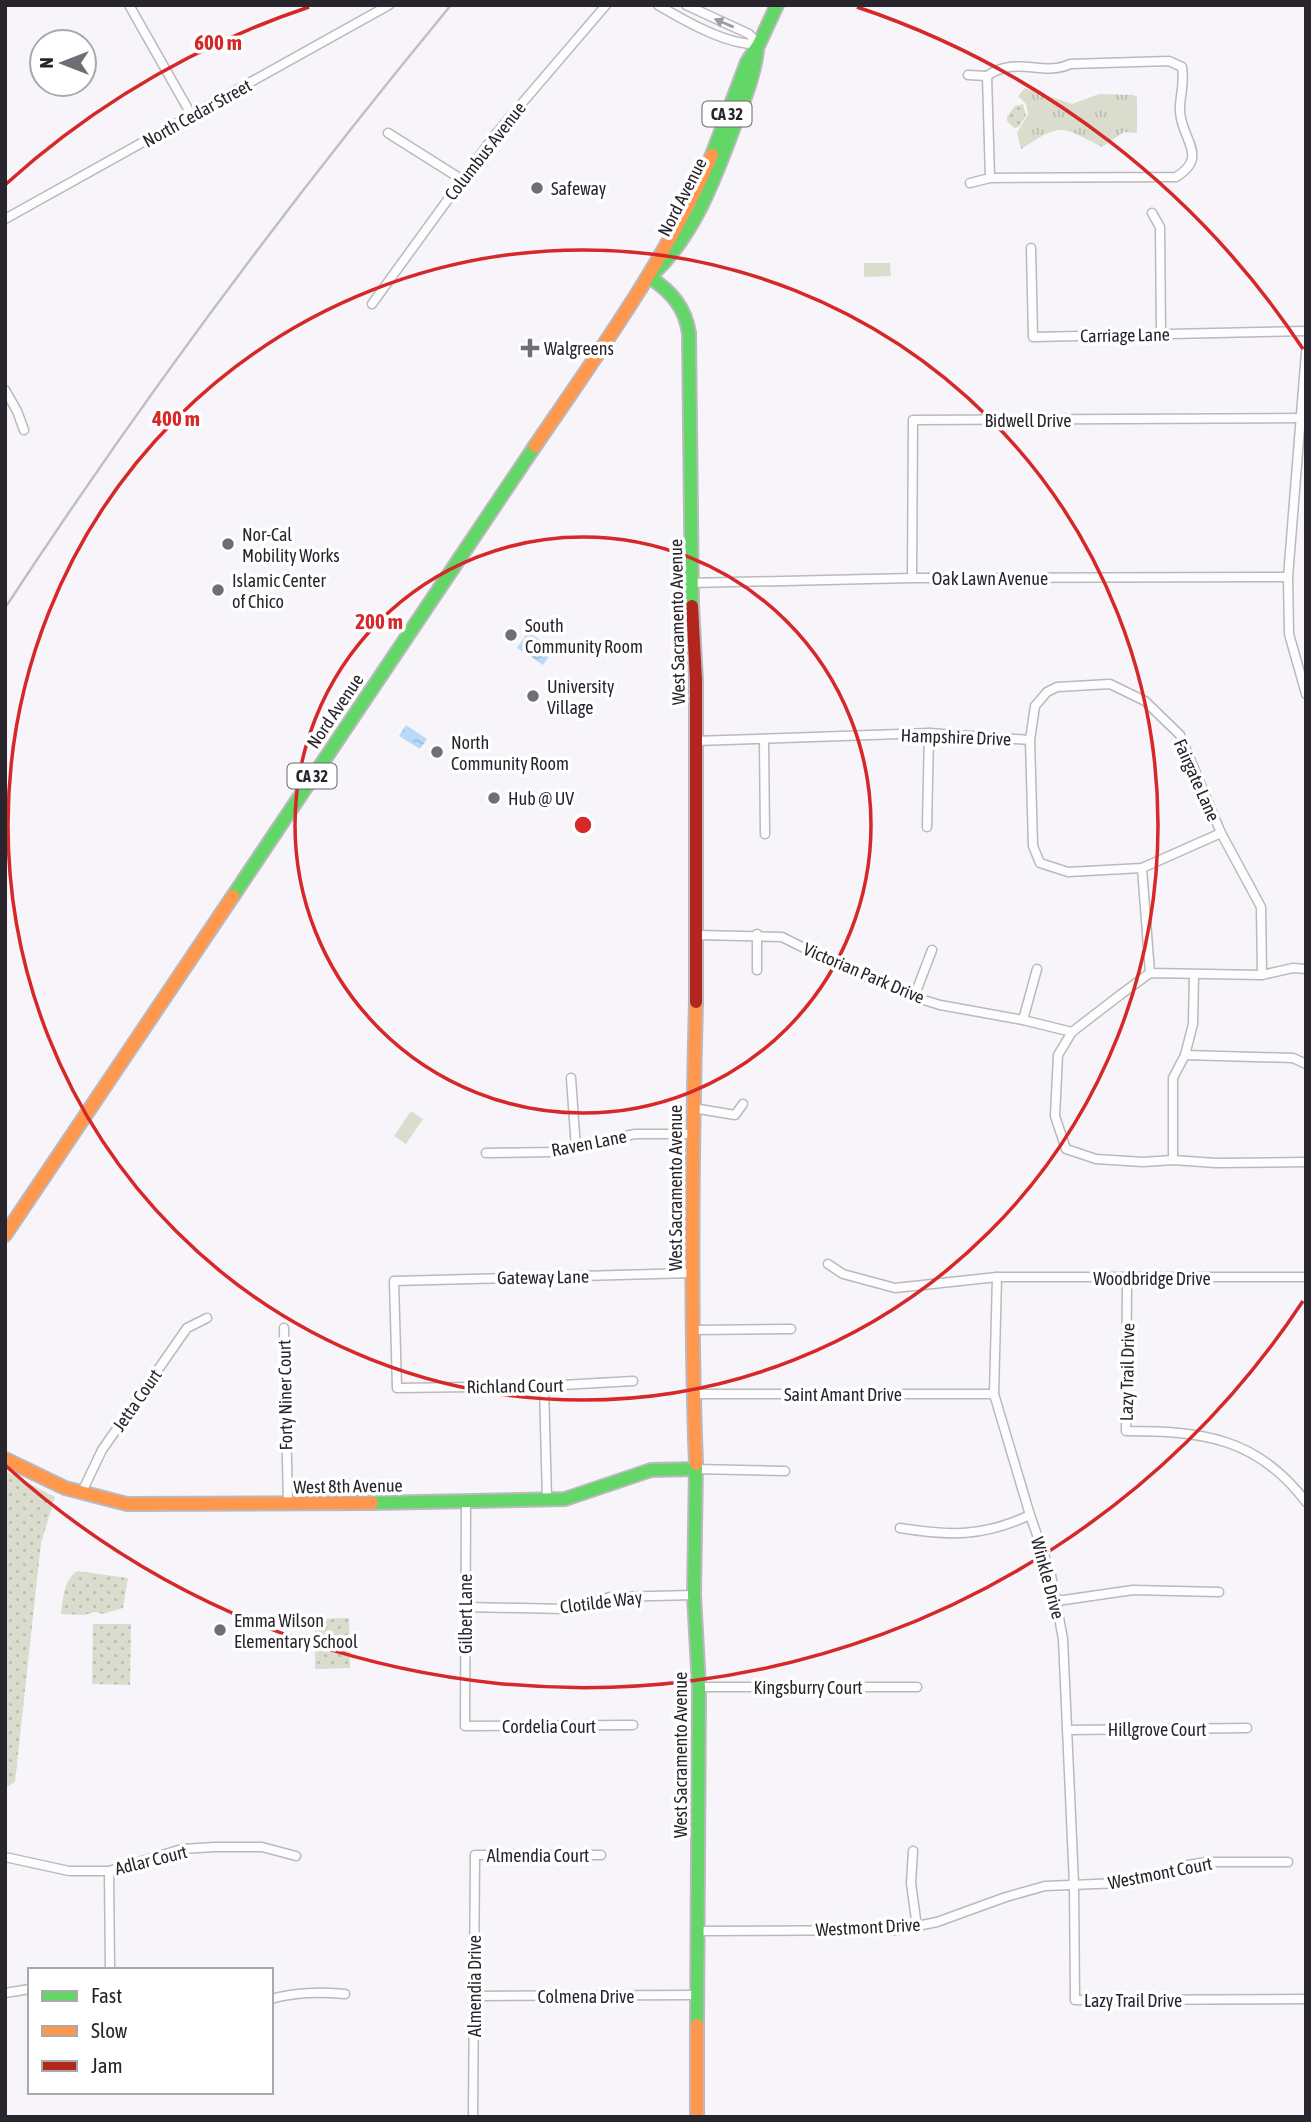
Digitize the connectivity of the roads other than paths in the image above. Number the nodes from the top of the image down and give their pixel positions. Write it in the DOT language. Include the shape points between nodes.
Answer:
graph roads {
  1 [pos="129,5"];
  2 [pos="389,5"];
  3 [pos="606,5"];
  4 [pos="658,5"];
  5 [pos="685,5"];
  6 [pos="777,5"];
  7 [pos="759,44"];
  8 [pos="968,75"];
  9 [pos="987,76"];
  10 [pos="192,116"];
  11 [pos="388,133"];
  12 [pos="990,178"];
  13 [pos="461,179"];
  14 [pos="970,183"];
  15 [pos="1152,213"];
  16 [pos="5,219"];
  17 [pos="1031,248"];
  18 [pos="649,277"];
  19 [pos="372,304"];
  20 [pos="1306,331"];
  21 [pos="1161,334"];
  22 [pos="1306,352"];
  23 [pos="5,390"];
  24 [pos="1302,418"];
  25 [pos="24,430"];
  26 [pos="1288,577"];
  27 [pos="912,578"];
  28 [pos="691,583"];
  29 [pos="1303,679"];
  30 [pos="1306,694"];
  31 [pos="929,733"];
  32 [pos="764,740"];
  33 [pos="1030,740"];
  34 [pos="695,741"];
  35 [pos="927,827"];
  36 [pos="1220,833"];
  37 [pos="765,834"];
  38 [pos="1142,868"];
  39 [pos="697,934"];
  40 [pos="757,934"];
  41 [pos="932,950"];
  42 [pos="1037,969"];
  43 [pos="1306,969"];
  44 [pos="757,970"];
  45 [pos="1150,973"];
  46 [pos="1194,975"];
  47 [pos="1262,975"];
  48 [pos="914,997"];
  49 [pos="1023,1020"];
  50 [pos="1072,1032"];
  51 [pos="1185,1055"];
  52 [pos="1306,1064"];
  53 [pos="571,1079"];
  54 [pos="743,1104"];
  55 [pos="693,1108"];
  56 [pos="693,1134"];
  57 [pos="576,1148"];
  58 [pos="486,1153"];
  59 [pos="1173,1160"];
  60 [pos="1306,1162"];
  61 [pos="5,1235"];
  62 [pos="828,1264"];
  63 [pos="692,1273"];
  64 [pos="998,1277"];
  65 [pos="1306,1277"];
  66 [pos="1127,1278"];
  67 [pos="207,1318"];
  68 [pos="284,1328"];
  69 [pos="792,1329"];
  70 [pos="694,1330"];
  71 [pos="633,1381"];
  72 [pos="544,1387"];
  73 [pos="397,1388"];
  74 [pos="693,1394"];
  75 [pos="994,1394"];
  76 [pos="5,1459"];
  77 [pos="696,1469"];
  78 [pos="785,1471"];
  79 [pos="81,1494"];
  80 [pos="547,1499"];
  81 [pos="466,1502"];
  82 [pos="1306,1502"];
  83 [pos="288,1505"];
  84 [pos="1030,1515"];
  85 [pos="900,1528"];
  86 [pos="1219,1591"];
  87 [pos="694,1595"];
  88 [pos="1057,1601"];
  89 [pos="466,1607"];
  90 [pos="699,1687"];
  91 [pos="917,1687"];
  92 [pos="633,1725"];
  93 [pos="465,1726"];
  94 [pos="1247,1728"];
  95 [pos="1067,1730"];
  96 [pos="913,1852"];
  97 [pos="475,1855"];
  98 [pos="601,1855"];
  99 [pos="296,1856"];
  100 [pos="5,1857"];
  101 [pos="1288,1862"];
  102 [pos="109,1871"];
  103 [pos="1074,1884"];
  104 [pos="917,1927"];
  105 [pos="698,1931"];
  106 [pos="110,1968"];
  107 [pos="28,1989"];
  108 [pos="5,1993"];
  109 [pos="345,1994"];
  110 [pos="698,1995"];
  111 [pos="474,1996"];
  112 [pos="273,1998"];
  113 [pos="1306,1999"];
  114 [pos="473,2117"];
  115 [pos="697,2117"];
  1 -- 10 [label="street"];
  2 -- 10 [label="street, North Cedar Street"];
  3 -- 13 [label="street, Columbus Avenue"];
  4 -- 7 [label="street" via="744,45"];
  7 -- 5 [label="street, one-way" via="749,34"];
  6 -- 7 [label="street, Nord Avenue / CA 32"];
  7 -- 18 [label="street, Nord Avenue / CA 32" via="755,67 708,193 666,265"];
  8 -- 9 [label="street"];
  9 -- 12 [label="street"];
  9 -- 12 [label="street" via="1007,65 1061,69 1070,64 1169,61 1182,67 1180,110 1193,153 1192,164 1176,177"];
  10 -- 16 [label="street, North Cedar Street"];
  11 -- 13 [label="street"];
  12 -- 14 [label="street"];
  13 -- 19 [label="street, Columbus Avenue"];
  15 -- 21 [label="street" via="1160,228"];
  17 -- 21 [label="street, Carriage Lane" via="1033,337"];
  18 -- 28 [label="street, West Sacramento Avenue" via="679,301 688,318"];
  18 -- 61 [label="street, Nord Avenue / CA 32"];
  20 -- 21 [label="street, Carriage Lane"];
  22 -- 24 [label="street"];
  23 -- 25 [label="street"];
  24 -- 26 [label="street"];
  24 -- 27 [label="street, Bidwell Drive" via="913,420"];
  26 -- 27 [label="street, Oak Lawn Avenue"];
  26 -- 29 [label="street" via="1289,634"];
  27 -- 28 [label="street, Oak Lawn Avenue"];
  28 -- 34 [label="street, West Sacramento Avenue"];
  29 -- 30 [label="street"];
  31 -- 32 [label="street, Hampshire Drive"];
  31 -- 33 [label="street, Hampshire Drive"];
  31 -- 35 [label="street"];
  32 -- 34 [label="street, Hampshire Drive"];
  32 -- 37 [label="street"];
  33 -- 36 [label="street, Fairgate Lane" via="1035,706 1057,687 1110,684 1133,695 1180,735"];
  33 -- 38 [label="street, Hampshire Drive" via="1033,846 1040,863 1068,872"];
  34 -- 39 [label="street, West Sacramento Avenue"];
  36 -- 38 [label="street, Hampshire Drive"];
  36 -- 47 [label="street, Fairgate Lane" via="1261,907"];
  38 -- 45 [label="street"];
  39 -- 40 [label="street, Victorian Park Drive"];
  39 -- 55 [label="street, West Sacramento Avenue"];
  40 -- 44 [label="street"];
  40 -- 48 [label="street, Victorian Park Drive" via="782,937"];
  41 -- 48 [label="street"];
  42 -- 49 [label="street"];
  43 -- 47 [label="street"];
  45 -- 46 [label="street"];
  45 -- 50 [label="street"];
  46 -- 47 [label="street"];
  46 -- 51 [label="street" via="1193,1024"];
  48 -- 49 [label="street, Victorian Park Drive"];
  49 -- 50 [label="street, Victorian Park Drive"];
  50 -- 59 [label="street" via="1058,1055 1055,1116 1066,1149 1096,1159"];
  51 -- 52 [label="street" via="1293,1058"];
  51 -- 59 [label="street" via="1173,1078"];
  53 -- 57 [label="street"];
  54 -- 55 [label="street" via="735,1115"];
  55 -- 56 [label="street, West Sacramento Avenue"];
  56 -- 57 [label="street, Raven Lane" via="635,1134"];
  56 -- 63 [label="street, West Sacramento Avenue"];
  57 -- 58 [label="street, Raven Lane"];
  59 -- 60 [label="street"];
  62 -- 64 [label="street, Woodbridge Drive" via="843,1274 895,1288"];
  63 -- 70 [label="street, West Sacramento Avenue"];
  63 -- 73 [label="street, Gateway Lane" via="394,1281"];
  64 -- 66 [label="street, Woodbridge Drive"];
  64 -- 75 [label="street, Winkle Drive"];
  65 -- 66 [label="street, Woodbridge Drive"];
  66 -- 82 [label="street, Lazy Trail Drive" via="1126,1431 1196,1433 1231,1444 1265,1462"];
  67 -- 79 [label="street, Jetta Court" via="187,1328 102,1450"];
  68 -- 83 [label="street, Forty Niner Court"];
  69 -- 70 [label="street"];
  70 -- 74 [label="street, West Sacramento Avenue"];
  71 -- 72 [label="street, Richland Court"];
  72 -- 73 [label="street, Richland Court"];
  72 -- 80 [label="street"];
  74 -- 75 [label="street, Saint Amant Drive"];
  74 -- 77 [label="street, West Sacramento Avenue"];
  75 -- 84 [label="street, Winkle Drive"];
  76 -- 79 [label="street, West 8th Avenue"];
  77 -- 78 [label="street"];
  77 -- 80 [label="street, West 8th Avenue" via="651,1470 565,1499"];
  77 -- 87 [label="street, West Sacramento Avenue"];
  79 -- 83 [label="street, West 8th Avenue" via="127,1504"];
  80 -- 81 [label="street, West 8th Avenue"];
  81 -- 83 [label="street, West 8th Avenue"];
  81 -- 89 [label="street, Gilbert Lane"];
  84 -- 85 [label="street" via="1002,1528 971,1534"];
  84 -- 88 [label="street, Winkle Drive"];
  86 -- 88 [label="street" via="1133,1590"];
  87 -- 89 [label="street, Clotilde Way" via="610,1597 566,1609"];
  87 -- 90 [label="street, West Sacramento Avenue"];
  88 -- 95 [label="street, Winkle Drive"];
  89 -- 93 [label="street, Gilbert Lane"];
  90 -- 91 [label="street, Kingsburry Court"];
  90 -- 105 [label="street, West Sacramento Avenue"];
  92 -- 93 [label="street, Cordelia Court"];
  94 -- 95 [label="street, Hillgrove Court"];
  95 -- 103 [label="street, Winkle Drive"];
  96 -- 104 [label="street" via="911,1883"];
  97 -- 98 [label="street, Almendia Court"];
  97 -- 111 [label="street, Almendia Drive"];
  99 -- 102 [label="street, Adlar Court" via="262,1847 182,1849"];
  100 -- 102 [label="street, Adlar Court" via="69,1871"];
  101 -- 103 [label="street, Westmont Court" via="1207,1862 1137,1880"];
  102 -- 106 [label="street"];
  103 -- 104 [label="street, Westmont Drive" via="1028,1890"];
  103 -- 113 [label="street, Lazy Trail Drive" via="1075,2000"];
  104 -- 105 [label="street, Westmont Drive"];
  105 -- 110 [label="street, West Sacramento Avenue"];
  107 -- 108 [label="street"];
  109 -- 112 [label="street" via="291,1993"];
  110 -- 111 [label="street, Colmena Drive"];
  110 -- 115 [label="street, West Sacramento Avenue"];
  111 -- 114 [label="street, Almendia Drive"];
}
